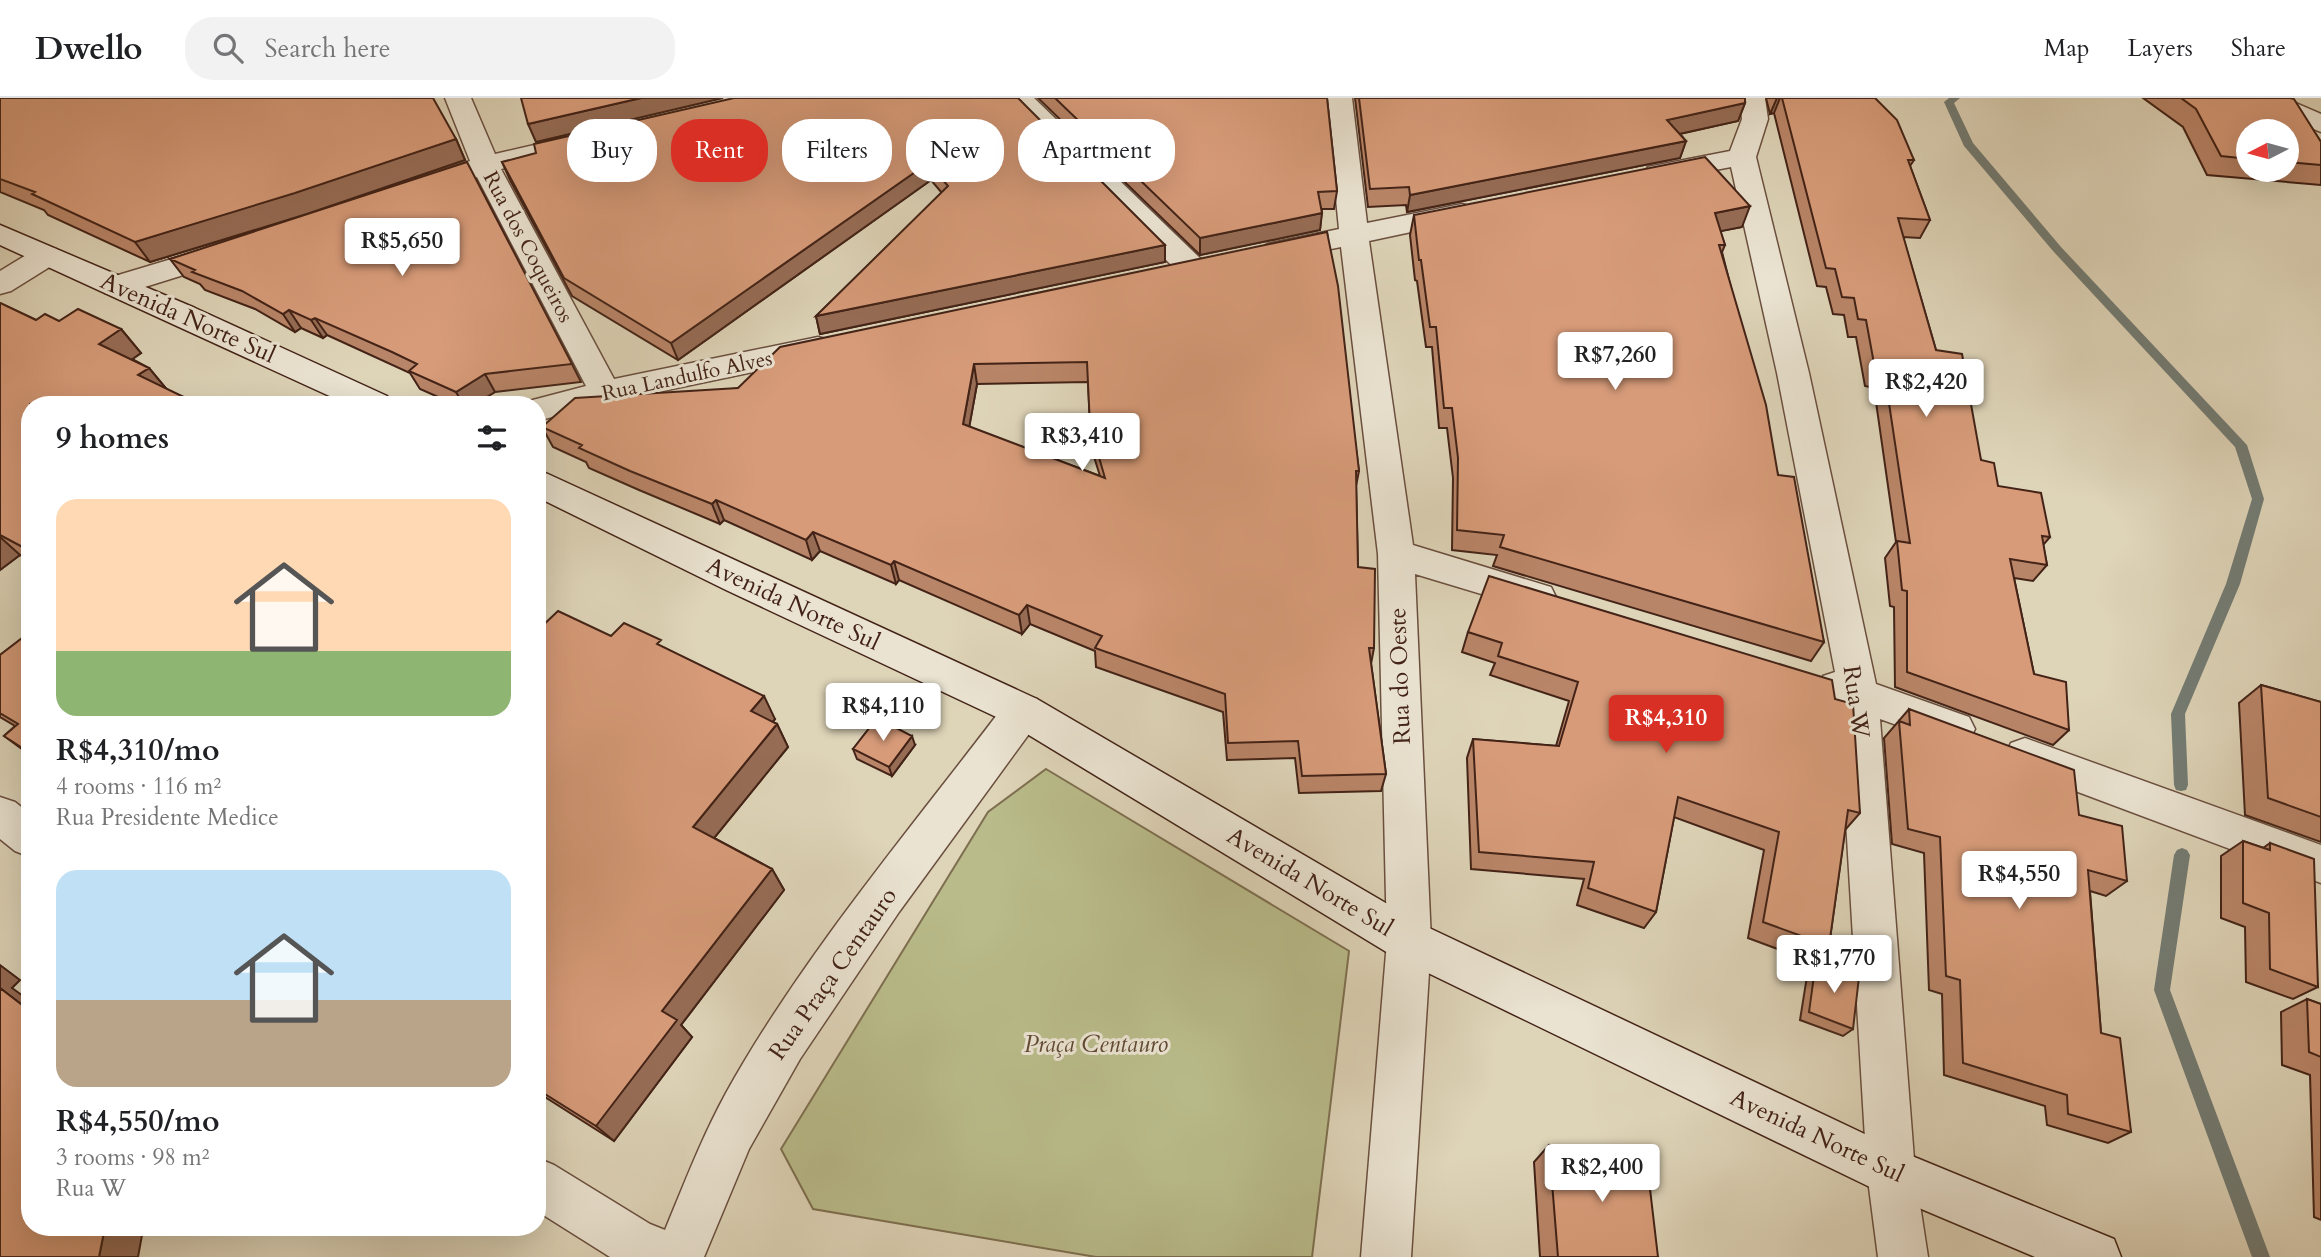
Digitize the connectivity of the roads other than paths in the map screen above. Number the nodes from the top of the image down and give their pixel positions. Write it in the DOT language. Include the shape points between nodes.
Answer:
graph roads {
  1 [pos="458,98"];
  2 [pos="1019,98"];
  3 [pos="1339,98"];
  4 [pos="1752,98"];
  5 [pos="2262,98"];
  6 [pos="2321,124"];
  7 [pos="567,146"];
  8 [pos="1742,157"];
  9 [pos="485,165"];
  10 [pos="1635,178"];
  11 [pos="395,196"];
  12 [pos="1488,208"];
  13 [pos="0,234"];
  14 [pos="1354,234"];
  15 [pos="255,242"];
  16 [pos="46,256"];
  17 [pos="0,284"];
  18 [pos="116,286"];
  19 [pos="852,341"];
  20 [pos="605,392"];
  21 [pos="357,396"];
  22 [pos="546,408"];
  23 [pos="546,486"];
  24 [pos="1396,554"];
  25 [pos="1568,606"];
  26 [pos="1805,677"];
  27 [pos="1858,693"];
  28 [pos="1023,711"];
  29 [pos="0,815"];
  30 [pos="21,831"];
  31 [pos="2321,864"];
  32 [pos="1409,941"];
  33 [pos="1891,1172"];
  34 [pos="546,1188"];
  35 [pos="648,1254"];
  36 [pos="1386,1257"];
  37 [pos="1903,1257"];
  38 [pos="2096,1257"];
  1 -- 9 [label="street, Rua dos Coqueiros"];
  2 -- 14 [label="street" via="1206,266"];
  3 -- 14 [label="street, Rua do Oeste"];
  4 -- 8 [label="street" via="1758,116"];
  5 -- 6 [label="street"];
  7 -- 9 [label="street"];
  8 -- 10 [label="street"];
  8 -- 27 [label="street, Rua W" via="1793,373"];
  9 -- 11 [label="street"];
  9 -- 20 [label="street, Rua dos Coqueiros"];
  12 -- 14 [label="street"];
  13 -- 16 [label="street, Avenida Norte Sul"];
  14 -- 24 [label="street, Rua do Oeste"];
  15 -- 18 [label="street"];
  16 -- 17 [label="street"];
  16 -- 18 [label="street, Avenida Norte Sul"];
  18 -- 21 [label="street, Avenida Norte Sul"];
  19 -- 20 [label="street, Rua Landulfo Alves"];
  20 -- 22 [label="street, Rua Landulfo Alves"];
  23 -- 28 [label="street, Avenida Norte Sul"];
  24 -- 25 [label="street"];
  24 -- 32 [label="street, Rua do Oeste"];
  26 -- 27 [label="street"];
  27 -- 31 [label="street"];
  27 -- 33 [label="street, Rua W"];
  28 -- 32 [label="street, Avenida Norte Sul"];
  28 -- 35 [label="street, Rua Praça Centauro" via="833,968 752,1094 716,1165"];
  29 -- 30 [label="street"];
  32 -- 33 [label="street, Avenida Norte Sul"];
  32 -- 36 [label="street, Rua do Oeste"];
  33 -- 37 [label="street, Rua W"];
  33 -- 38 [label="street, Avenida Norte Sul"];
  34 -- 35 [label="street"];
}
